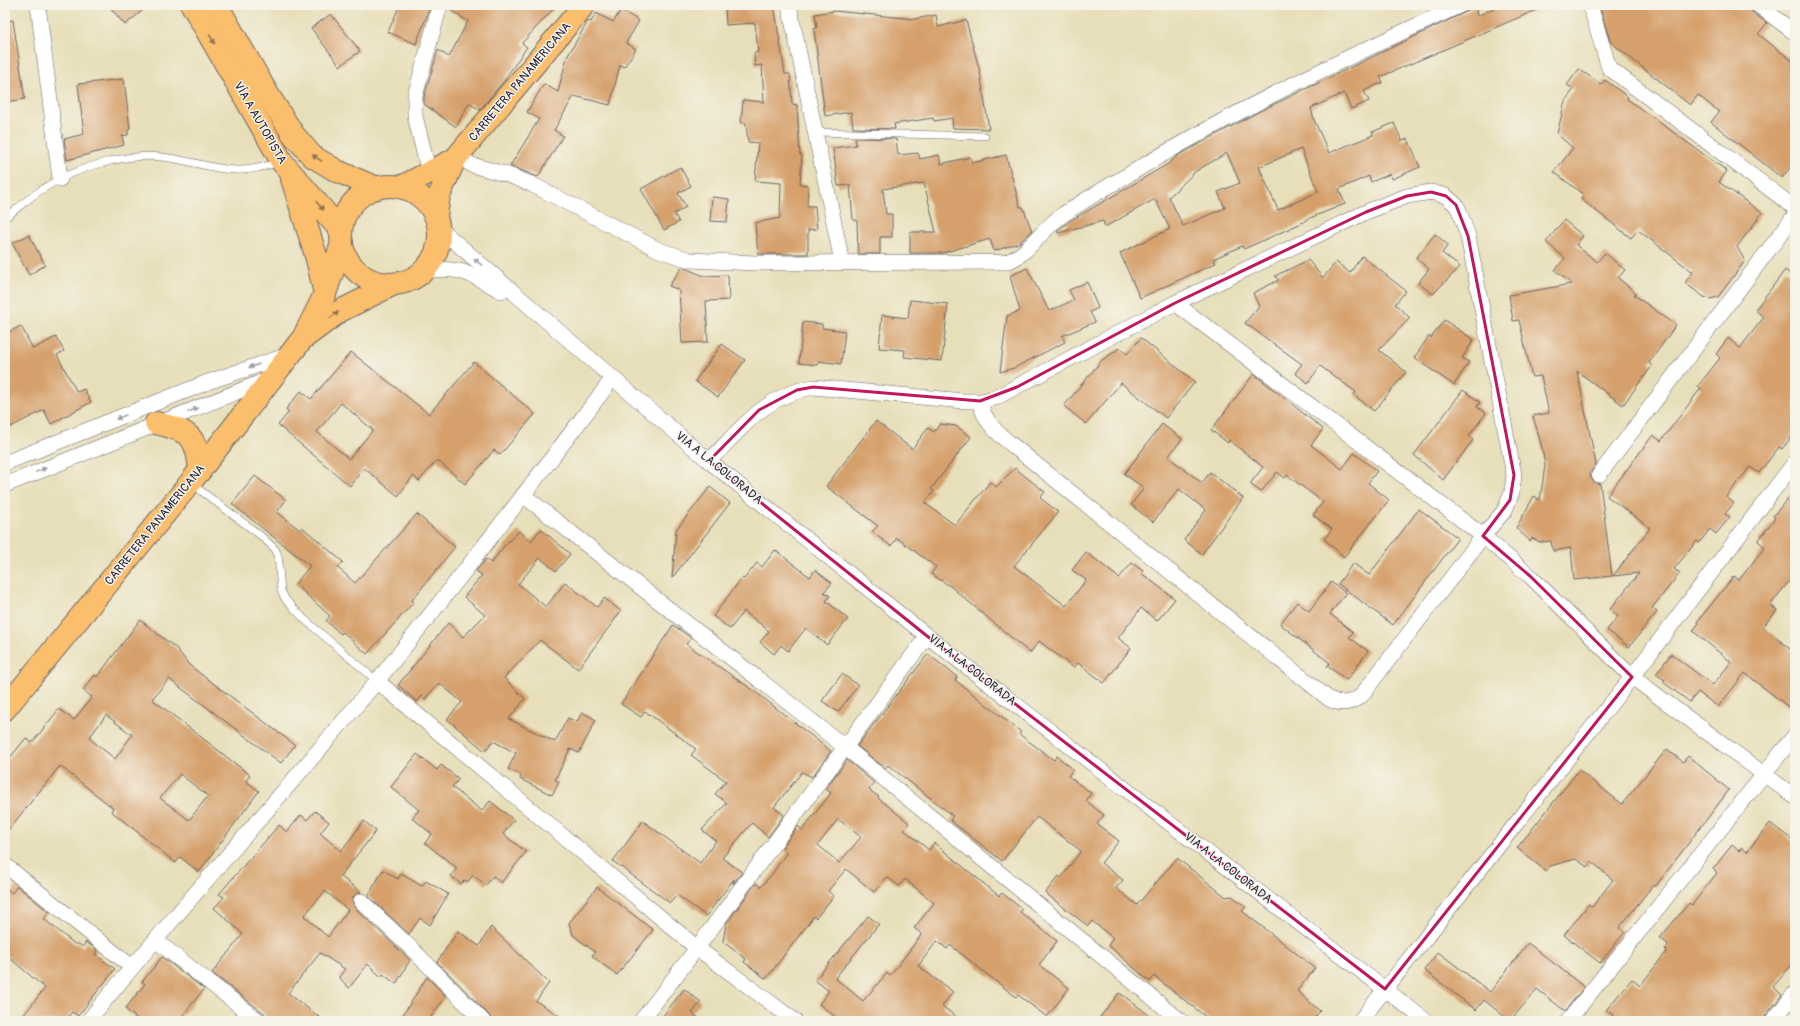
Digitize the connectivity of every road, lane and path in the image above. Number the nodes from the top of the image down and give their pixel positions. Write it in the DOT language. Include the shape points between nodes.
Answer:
graph roads {
  1 [pos="38,5"];
  2 [pos="192,5"];
  3 [pos="217,5"];
  4 [pos="440,5"];
  5 [pos="584,5"];
  6 [pos="789,5"];
  7 [pos="1461,5"];
  8 [pos="1590,5"];
  9 [pos="1758,5"];
  10 [pos="1795,33"];
  11 [pos="815,132"];
  12 [pos="985,136"];
  13 [pos="457,157"];
  14 [pos="286,167"];
  15 [pos="429,173"];
  16 [pos="60,179"];
  17 [pos="400,187"];
  18 [pos="377,188"];
  19 [pos="1795,208"];
  20 [pos="1795,215"];
  21 [pos="5,218"];
  22 [pos="438,222"];
  23 [pos="341,237"];
  24 [pos="842,262"];
  25 [pos="425,271"];
  26 [pos="392,285"];
  27 [pos="325,294"];
  28 [pos="1175,303"];
  29 [pos="529,306"];
  30 [pos="297,346"];
  31 [pos="270,378"];
  32 [pos="612,378"];
  33 [pos="980,401"];
  34 [pos="156,423"];
  35 [pos="709,461"];
  36 [pos="1795,462"];
  37 [pos="5,463"];
  38 [pos="1599,475"];
  39 [pos="195,477"];
  40 [pos="5,485"];
  41 [pos="523,495"];
  42 [pos="1483,536"];
  43 [pos="927,636"];
  44 [pos="1632,677"];
  45 [pos="377,681"];
  46 [pos="5,709"];
  47 [pos="1795,735"];
  48 [pos="845,747"];
  49 [pos="1764,774"];
  50 [pos="1795,797"];
  51 [pos="5,865"];
  52 [pos="361,901"];
  53 [pos="154,940"];
  54 [pos="697,948"];
  55 [pos="132,967"];
  56 [pos="1385,990"];
  57 [pos="1794,997"];
  58 [pos="90,1020"];
  59 [pos="259,1021"];
  60 [pos="483,1021"];
  61 [pos="641,1021"];
  62 [pos="795,1021"];
  63 [pos="1181,1021"];
  64 [pos="1360,1021"];
  65 [pos="1426,1021"];
  66 [pos="1568,1021"];
  67 [pos="1773,1021"];
  1 -- 16 [label="street"];
  2 -- 14 [label="main road, VÍA A AUTOPISTA, one-way"];
  18 -- 3 [label="main road, VÍA A AUTOPISTA, one-way" via="337,171 312,156 293,134 267,93"];
  4 -- 15 [label="street" via="415,96 415,116"];
  5 -- 13 [label="main road, CARRETERA PANAMERICANA"];
  6 -- 11 [label="street"];
  7 -- 24 [label="street" via="1295,84 1135,171 1061,216 1041,233 1025,252 1013,260 1000,263"];
  8 -- 19 [label="street" via="1609,68"];
  9 -- 10 [label="street"];
  11 -- 12 [label="lane"];
  11 -- 24 [label="street"];
  13 -- 15 [label="main road, CARRETERA PANAMERICANA"];
  13 -- 22 [label="main road, CARRETERA PANAMERICANA" via="439,196"];
  13 -- 24 [label="street" via="472,165 531,184 642,242 678,257 702,262"];
  14 -- 16 [label="lane" via="235,170 193,164 168,157 146,156 96,165"];
  14 -- 23 [label="main road, VÍA A AUTOPISTA, one-way"];
  14 -- 27 [label="main road" via="317,260"];
  15 -- 17 [label="main road, CARRETERA PANAMERICANA"];
  16 -- 21 [label="lane" via="28,199"];
  17 -- 18 [label="main road"];
  17 -- 22 [label="main road" via="422,197"];
  18 -- 23 [label="main road" via="366,192 349,208"];
  20 -- 38 [label="street"];
  22 -- 25 [label="main road" via="437,251"];
  29 -- 22 [label="street, VIA A LA COLORADA, one-way"];
  23 -- 26 [label="main road" via="345,254 359,273 375,282"];
  23 -- 27 [label="main road, CARRETERA PANAMERICANA"];
  25 -- 26 [label="main road" via="415,278"];
  25 -- 29 [label="street, VIA A LA COLORADA" via="443,268 469,273"];
  30 -- 26 [label="main road, CARRETERA PANAMERICANA, one-way" via="340,311"];
  27 -- 30 [label="main road, CARRETERA PANAMERICANA"];
  28 -- 33 [label="street" via="1006,393"];
  28 -- 42 [label="street"];
  28 -- 42 [label="street" via="1366,212 1407,196 1431,192 1452,200 1459,210 1468,236 1514,475 1510,500"];
  29 -- 32 [label="street, VIA A LA COLORADA"];
  30 -- 31 [label="main road, CARRETERA PANAMERICANA"];
  30 -- 37 [label="street, one-way"];
  34 -- 31 [label="street, one-way"];
  31 -- 39 [label="main road, CARRETERA PANAMERICANA"];
  32 -- 35 [label="street, VIA A LA COLORADA"];
  32 -- 41 [label="street"];
  33 -- 35 [label="street" via="891,396 813,387 797,390 759,410"];
  33 -- 42 [label="street" via="984,418 992,428 1335,702 1347,703 1361,696"];
  34 -- 39 [label="main road" via="179,428 194,442 199,457"];
  40 -- 34 [label="street, one-way"];
  35 -- 43 [label="street, VIA A LA COLORADA"];
  36 -- 44 [label="street"];
  39 -- 45 [label="lane" via="274,549 278,555 281,592 286,600 304,619"];
  39 -- 46 [label="main road, CARRETERA PANAMERICANA"];
  41 -- 45 [label="street"];
  41 -- 48 [label="street"];
  42 -- 44 [label="street" via="1530,576"];
  43 -- 48 [label="street"];
  43 -- 56 [label="street, VIA A LA COLORADA"];
  44 -- 49 [label="street"];
  44 -- 56 [label="street"];
  45 -- 53 [label="street"];
  45 -- 54 [label="street"];
  47 -- 49 [label="street"];
  48 -- 54 [label="street"];
  48 -- 63 [label="street"];
  49 -- 50 [label="street"];
  49 -- 66 [label="street"];
  51 -- 55 [label="street"];
  52 -- 60 [label="street"];
  53 -- 55 [label="street"];
  53 -- 59 [label="street"];
  54 -- 61 [label="street"];
  54 -- 62 [label="street"];
  55 -- 58 [label="street"];
  56 -- 64 [label="street"];
  56 -- 65 [label="street, VIA A LA COLORADA"];
  57 -- 67 [label="street"];
}
